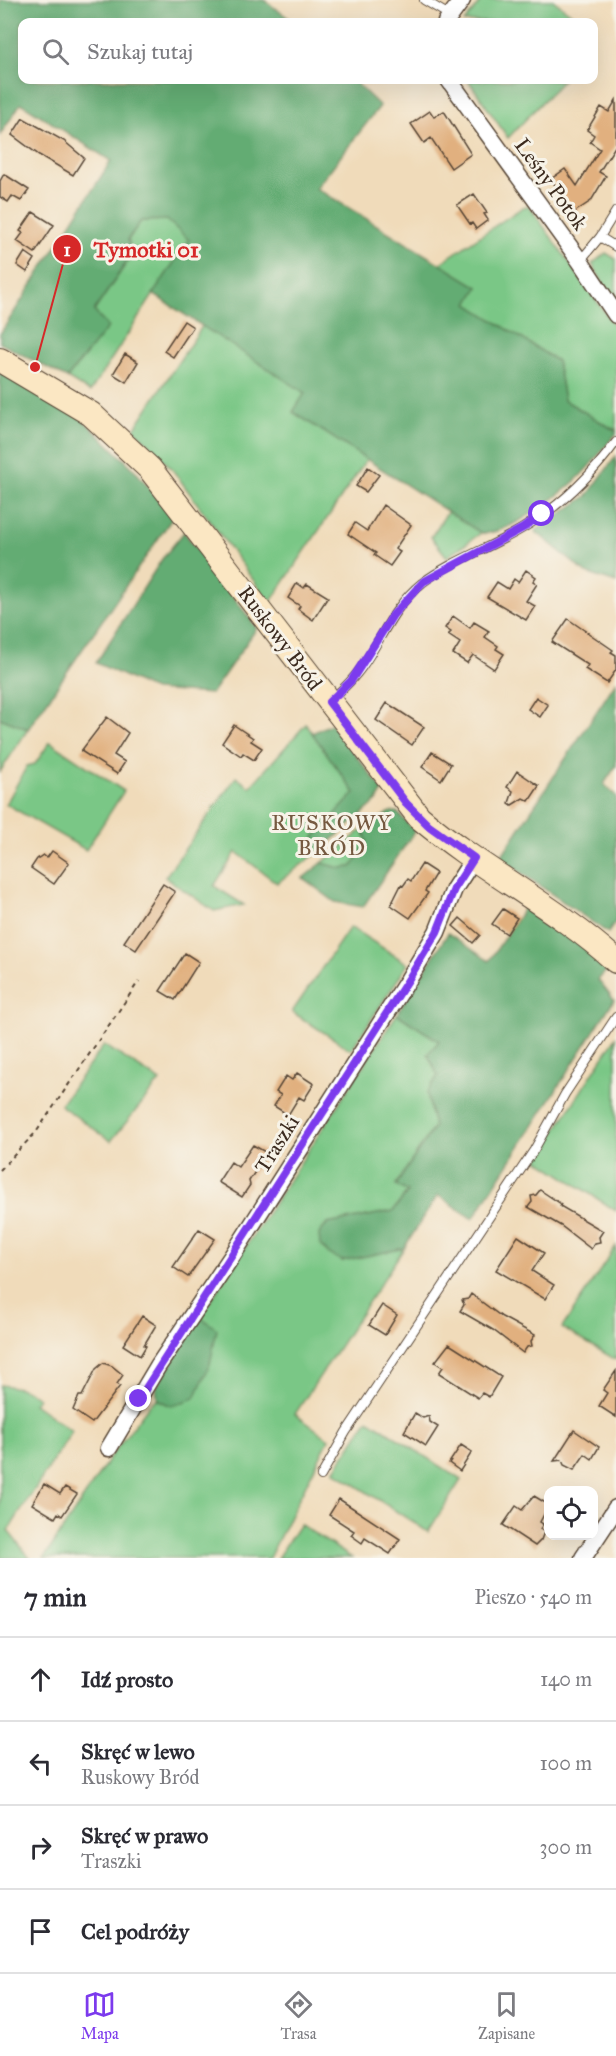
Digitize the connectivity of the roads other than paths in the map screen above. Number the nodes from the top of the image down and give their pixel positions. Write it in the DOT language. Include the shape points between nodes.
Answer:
graph roads {
  1 [pos="424,0"];
  2 [pos="462,0"];
  3 [pos="447,18"];
  4 [pos="449,18"];
  5 [pos="452,84"];
  6 [pos="616,211"];
  7 [pos="600,237"];
  8 [pos="616,247"];
  9 [pos="580,261"];
  10 [pos="616,315"];
  11 [pos="0,360"];
  12 [pos="616,442"];
  13 [pos="329,702"];
  14 [pos="474,858"];
  15 [pos="616,961"];
  16 [pos="616,1017"];
  17 [pos="109,1448"];
  18 [pos="321,1476"];
  19 [pos="616,1508"];
  20 [pos="583,1558"];
  1 -- 3 [label="lane"];
  2 -- 4 [label="street"];
  5 -- 9 [label="street, Leśny Potok"];
  6 -- 7 [label="lane"];
  7 -- 8 [label="lane"];
  7 -- 9 [label="lane"];
  9 -- 10 [label="street, Leśny Potok"];
  11 -- 13 [label="street, Ruskowy Bród" via="91,414 131,450 166,489"];
  12 -- 13 [label="lane" via="581,483 523,528 423,582 407,596 363,666"];
  13 -- 14 [label="street, Ruskowy Bród" via="406,803 429,826"];
  14 -- 15 [label="street, Ruskowy Bród" via="570,923"];
  14 -- 17 [label="street, Traszki" via="414,970"];
  16 -- 18 [label="lane"];
  19 -- 20 [label="street"];
}
